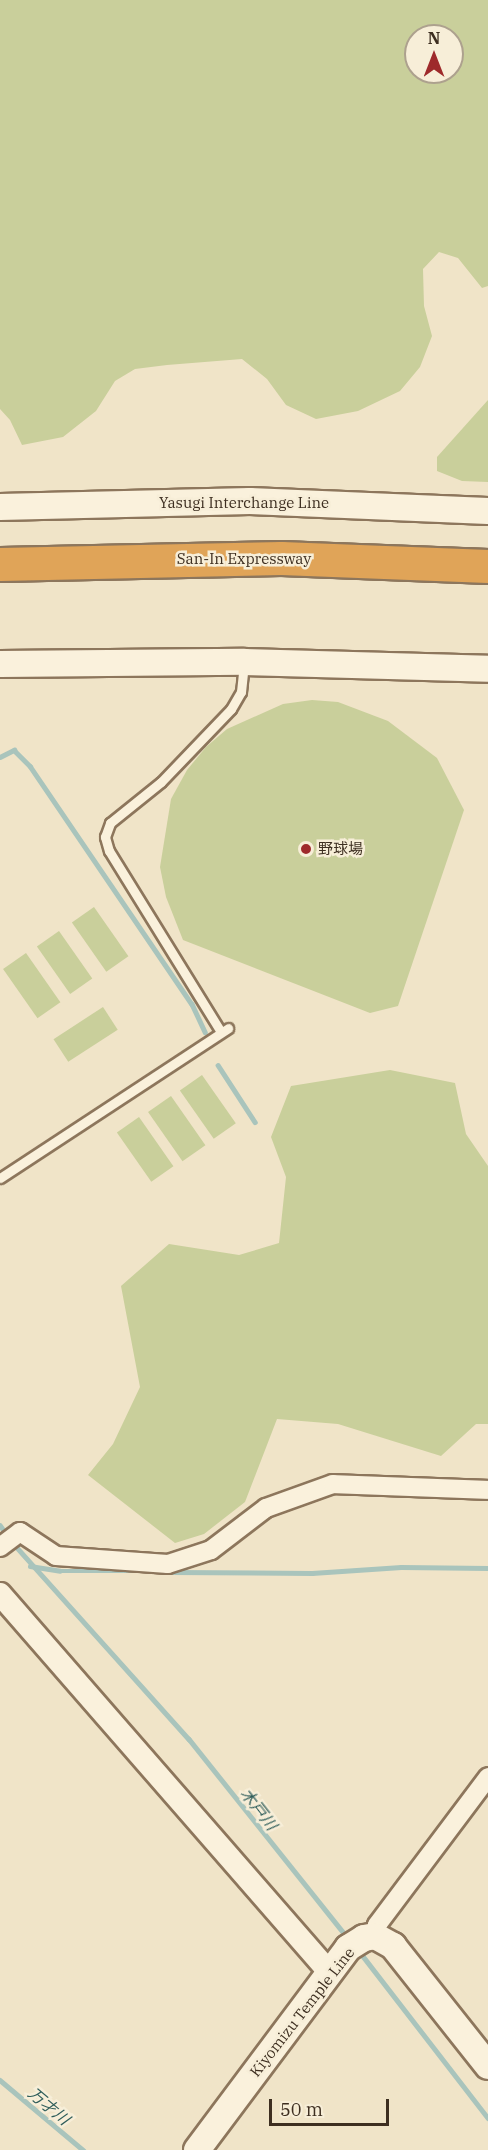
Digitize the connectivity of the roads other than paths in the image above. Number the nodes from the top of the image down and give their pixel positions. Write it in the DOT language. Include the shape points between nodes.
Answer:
graph roads {
  1 [pos="0,507"];
  2 [pos="488,511"];
  3 [pos="0,564"];
  4 [pos="488,567"];
  5 [pos="0,573"];
  6 [pos="488,576"];
  7 [pos="244,662"];
  8 [pos="0,664"];
  9 [pos="488,669"];
  10 [pos="0,1178"];
  11 [pos="488,1490"];
  12 [pos="7,1542"];
  13 [pos="0,1594"];
  14 [pos="488,1777"];
  15 [pos="360,1942"];
  16 [pos="330,1973"];
  17 [pos="488,2066"];
  18 [pos="197,2150"];
  1 -- 2 [label="main road, Yasugi Interchange Line" via="250,501"];
  3 -- 4 [label="highway, San-In Expressway" via="281,558"];
  5 -- 6 [label="highway, San-In Expressway" via="235,568"];
  7 -- 8 [label="main road"];
  7 -- 9 [label="main road"];
  7 -- 10 [label="lane" via="241,692 231,709 161,782 110,823 105,837 109,850 225,1030"];
  11 -- 12 [label="street" via="333,1484 266,1508 211,1550 168,1564 64,1557 46,1552 20,1532"];
  13 -- 16 [label="street"];
  14 -- 15 [label="street" via="377,1925"];
  15 -- 16 [label="main road, Kiyomizu Temple Line"];
  15 -- 17 [label="main road" via="403,1957"];
  16 -- 18 [label="main road, Kiyomizu Temple Line"];
}
